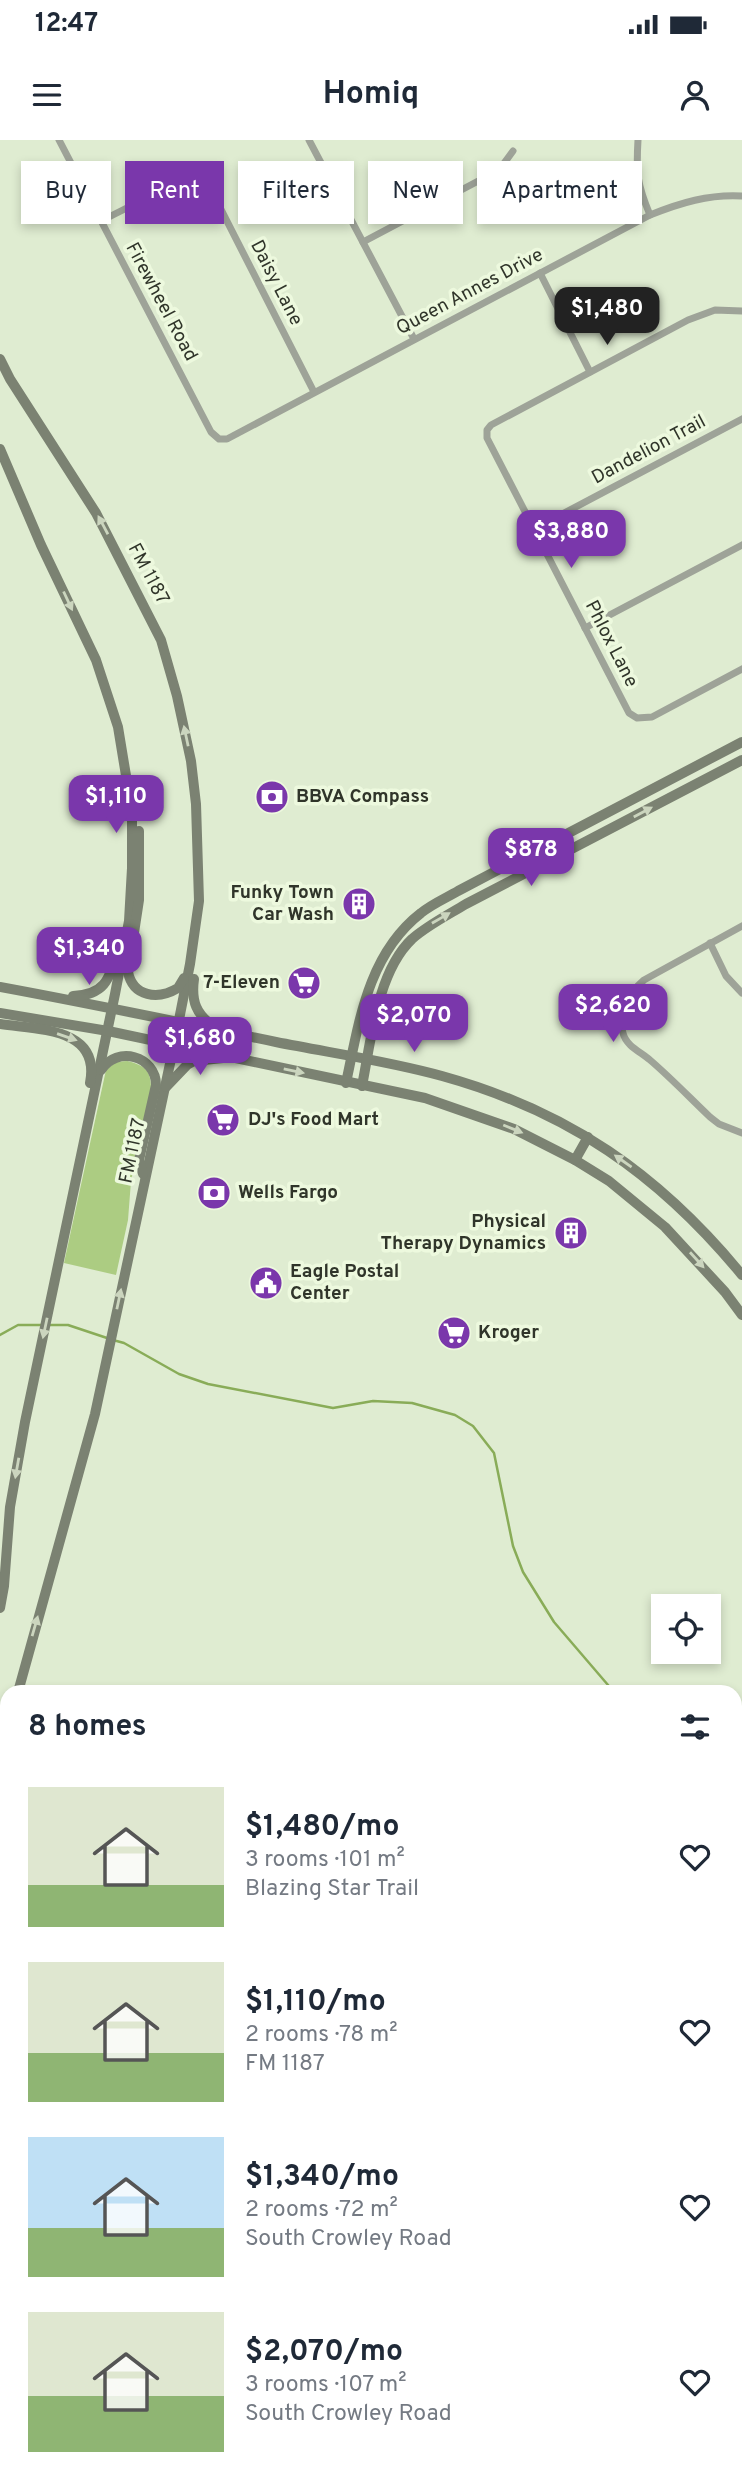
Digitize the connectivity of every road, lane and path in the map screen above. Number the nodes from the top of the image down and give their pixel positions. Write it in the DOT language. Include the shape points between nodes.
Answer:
graph roads {
  1 [pos="59,140"];
  2 [pos="310,140"];
  3 [pos="638,140"];
  4 [pos="513,151"];
  5 [pos="70,161"];
  6 [pos="742,196"];
  7 [pos="650,215"];
  8 [pos="111,216"];
  9 [pos="103,224"];
  10 [pos="363,242"];
  11 [pos="540,273"];
  12 [pos="742,311"];
  13 [pos="414,339"];
  14 [pos="0,359"];
  15 [pos="590,372"];
  16 [pos="314,392"];
  17 [pos="742,419"];
  18 [pos="219,439"];
  19 [pos="0,449"];
  20 [pos="534,529"];
  21 [pos="742,545"];
  22 [pos="585,628"];
  23 [pos="742,669"];
  24 [pos="742,742"];
  25 [pos="742,760"];
  26 [pos="130,792"];
  27 [pos="199,901"];
  28 [pos="742,926"];
  29 [pos="398,934"];
  30 [pos="410,941"];
  31 [pos="710,943"];
  32 [pos="124,947"];
  33 [pos="190,964"];
  34 [pos="0,987"];
  35 [pos="742,993"];
  36 [pos="60,998"];
  37 [pos="113,1007"];
  38 [pos="0,1013"];
  39 [pos="178,1022"];
  40 [pos="0,1024"];
  41 [pos="107,1031"];
  42 [pos="220,1031"];
  43 [pos="174,1045"];
  44 [pos="226,1056"];
  45 [pos="352,1057"];
  46 [pos="368,1060"];
  47 [pos="96,1082"];
  48 [pos="346,1083"];
  49 [pos="362,1086"];
  50 [pos="164,1089"];
  51 [pos="742,1133"];
  52 [pos="588,1137"];
  53 [pos="575,1160"];
  54 [pos="144,1177"];
  55 [pos="65,1232"];
  56 [pos="742,1275"];
  57 [pos="742,1315"];
  58 [pos="0,1608"];
  59 [pos="20,1685"];
  1 -- 5 [label="street, Firewheel Road"];
  2 -- 10 [label="street"];
  3 -- 7 [label="street" via="639,187"];
  4 -- 10 [label="street" via="499,170"];
  6 -- 7 [label="street, Queen Annes Drive" via="687,201"];
  7 -- 11 [label="street, Queen Annes Drive"];
  8 -- 16 [label="street, Daisy Lane" via="190,176 205,178"];
  9 -- 18 [label="street, Firewheel Road" via="211,432"];
  10 -- 13 [label="street"];
  11 -- 13 [label="street, Queen Annes Drive"];
  11 -- 15 [label="street"];
  12 -- 15 [label="street" via="715,310 688,320"];
  13 -- 16 [label="street, Queen Annes Drive"];
  27 -- 14 [label="main road, FM 1187 / FM 1187, one-way" via="191,761 161,640 96,513"];
  15 -- 20 [label="street, Phlox Lane" via="487,430"];
  16 -- 18 [label="street, Queen Annes Drive"];
  17 -- 20 [label="street, Dandelion Trail"];
  19 -- 26 [label="main road, one-way" via="96,660 118,727"];
  20 -- 22 [label="street, Phlox Lane"];
  21 -- 22 [label="street"];
  22 -- 23 [label="street, Phlox Lane" via="629,713 637,718 652,717"];
  24 -- 29 [label="main road" via="458,891 421,912"];
  30 -- 25 [label="main road, one-way" via="467,904"];
  26 -- 32 [label="main road" via="132,868"];
  26 -- 33 [label="main road" via="137,804 141,859 129,980 141,992 166,994 178,988"];
  27 -- 33 [label="main road, FM 1187 / FM 1187"];
  27 -- 42 [label="main road" via="203,911 192,995 206,1021"];
  28 -- 31 [label="street"];
  29 -- 30 [label="main road"];
  29 -- 45 [label="main road" via="372,979"];
  30 -- 46 [label="main road" via="387,980"];
  31 -- 35 [label="street" via="726,976"];
  31 -- 51 [label="street" via="634,989 623,1013 622,1033 710,1118"];
  32 -- 36 [label="main road" via="103,987 85,996"];
  32 -- 37 [label="main road"];
  33 -- 39 [label="main road, FM 1187 / FM 1187"];
  34 -- 36 [label="main road"];
  36 -- 37 [label="main road"];
  37 -- 39 [label="main road"];
  37 -- 41 [label="main road"];
  38 -- 41 [label="main road"];
  39 -- 42 [label="main road"];
  39 -- 43 [label="main road, FM 1187 / FM 1187"];
  40 -- 55 [label="main road, one-way" via="66,1034 89,1055 91,1077 60,1220"];
  41 -- 43 [label="main road"];
  41 -- 47 [label="main road"];
  42 -- 45 [label="main road"];
  43 -- 44 [label="main road"];
  43 -- 50 [label="main road, FM 1187 / FM 1187"];
  44 -- 48 [label="main road, one-way"];
  44 -- 50 [label="main road" via="194,1061"];
  45 -- 46 [label="main road"];
  45 -- 48 [label="main road"];
  46 -- 49 [label="main road"];
  46 -- 52 [label="main road" via="494,1093"];
  47 -- 54 [label="main road" via="105,1064 115,1057 136,1058 153,1070 156,1085 139,1160"];
  47 -- 55 [label="main road"];
  48 -- 49 [label="main road"];
  49 -- 53 [label="main road, one-way" via="425,1098 514,1129"];
  50 -- 54 [label="main road, FM 1187 / FM 1187"];
  52 -- 53 [label="main road"];
  56 -- 52 [label="main road, one-way" via="676,1203"];
  53 -- 57 [label="main road, one-way" via="665,1227"];
  59 -- 54 [label="main road, FM 1187 / FM 1187, one-way" via="95,1413"];
  55 -- 58 [label="main road, one-way" via="10,1507"];
}
